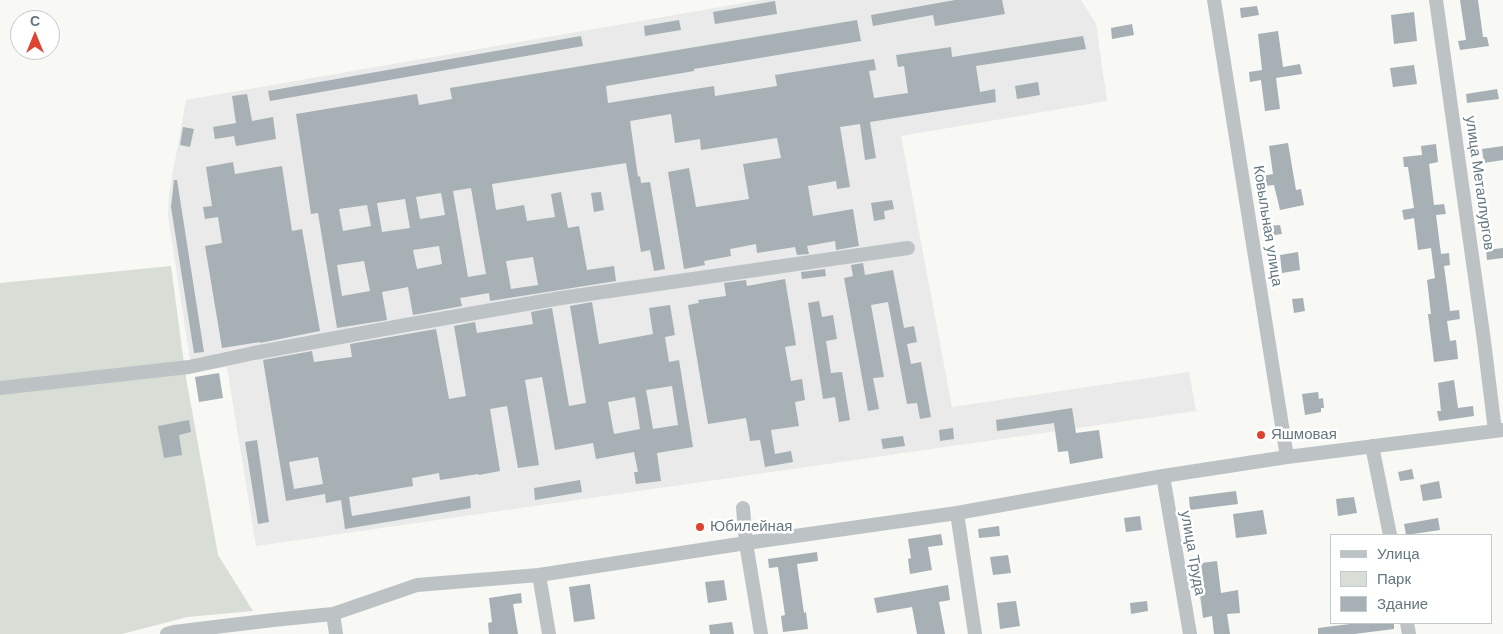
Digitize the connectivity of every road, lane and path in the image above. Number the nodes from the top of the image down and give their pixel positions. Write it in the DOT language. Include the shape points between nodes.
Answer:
graph roads {
  1 [pos="1214,0"];
  2 [pos="1436,0"];
  3 [pos="908,248"];
  4 [pos="0,388"];
  5 [pos="1499,430"];
  6 [pos="1372,446"];
  7 [pos="1287,457"];
  8 [pos="1163,476"];
  9 [pos="743,508"];
  10 [pos="957,513"];
  11 [pos="1390,534"];
  12 [pos="746,543"];
  13 [pos="540,575"];
  14 [pos="333,614"];
  15 [pos="167,634"];
  16 [pos="336,634"];
  17 [pos="549,634"];
  18 [pos="760,634"];
  19 [pos="975,634"];
  20 [pos="1190,634"];
  1 -- 7 [label="street, Ковыльная улица"];
  2 -- 5 [label="street, улица Металлургов"];
  3 -- 4 [label="street" via="561,298 189,367"];
  5 -- 6 [label="street"];
  6 -- 7 [label="street"];
  6 -- 11 [label="street"];
  7 -- 8 [label="street"];
  8 -- 10 [label="street"];
  8 -- 20 [label="street, улица Труда"];
  9 -- 12 [label="street"];
  10 -- 12 [label="street"];
  10 -- 19 [label="street"];
  12 -- 13 [label="street"];
  12 -- 18 [label="street"];
  13 -- 14 [label="street" via="417,585"];
  13 -- 17 [label="street"];
  14 -- 15 [label="street"];
  14 -- 16 [label="street"];
}
